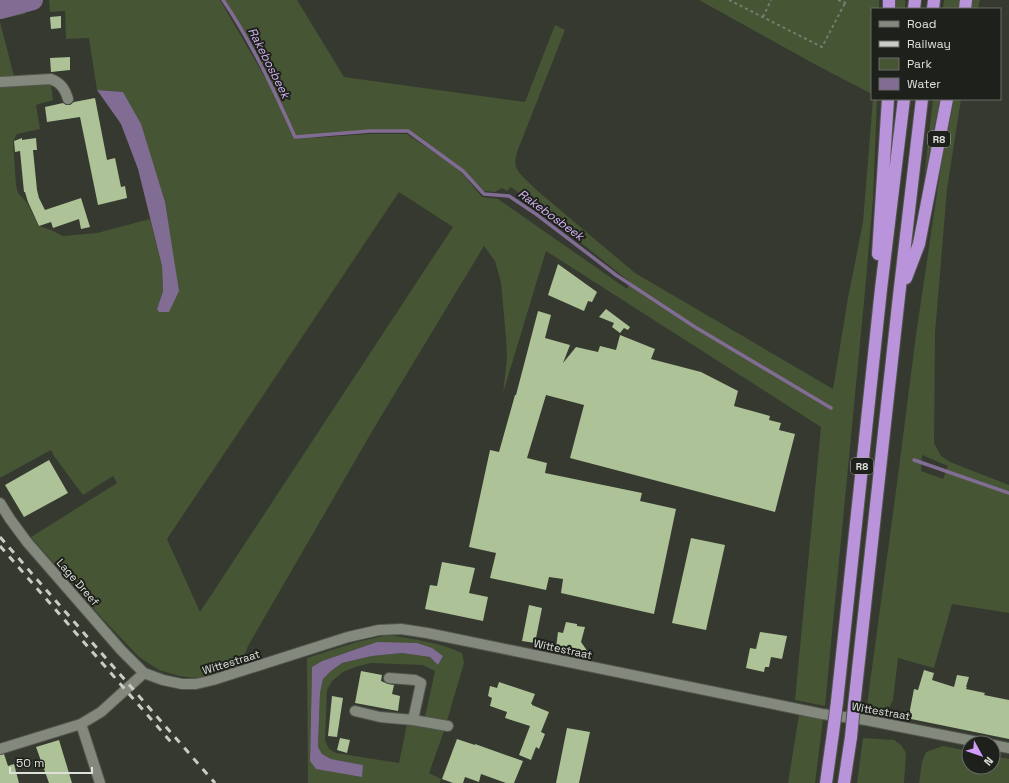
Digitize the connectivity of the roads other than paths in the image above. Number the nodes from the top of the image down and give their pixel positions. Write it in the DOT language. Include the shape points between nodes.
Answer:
graph roads {
  1 [pos="0,82"];
  2 [pos="68,99"];
  3 [pos="888,100"];
  4 [pos="904,100"];
  5 [pos="922,100"];
  6 [pos="947,100"];
  7 [pos="881,289"];
  8 [pos="899,296"];
  9 [pos="0,503"];
  10 [pos="144,673"];
  11 [pos="389,678"];
  12 [pos="355,711"];
  13 [pos="413,720"];
  14 [pos="82,724"];
  15 [pos="448,726"];
  16 [pos="961,739"];
  17 [pos="0,749"];
  18 [pos="100,783"];
  19 [pos="826,783"];
  20 [pos="844,783"];
  1 -- 2 [label="street" via="51,79 63,87"];
  3 -- 7 [label="highway, R8" via="878,250"];
  4 -- 7 [label="highway, R8"];
  5 -- 8 [label="highway, R8"];
  6 -- 8 [label="highway, R8" via="919,244"];
  7 -- 19 [label="highway, R8, bridge"];
  8 -- 20 [label="highway, R8, bridge"];
  9 -- 10 [label="street, Lage Dreef" via="27,542"];
  10 -- 14 [label="street" via="101,712"];
  10 -- 16 [label="street, Wittestraat" via="163,680 196,684 348,637 379,630 401,629 822,714"];
  11 -- 13 [label="street" via="415,680 421,684"];
  12 -- 13 [label="street" via="380,717"];
  13 -- 15 [label="street"];
  14 -- 17 [label="street"];
  14 -- 18 [label="street"];
}
